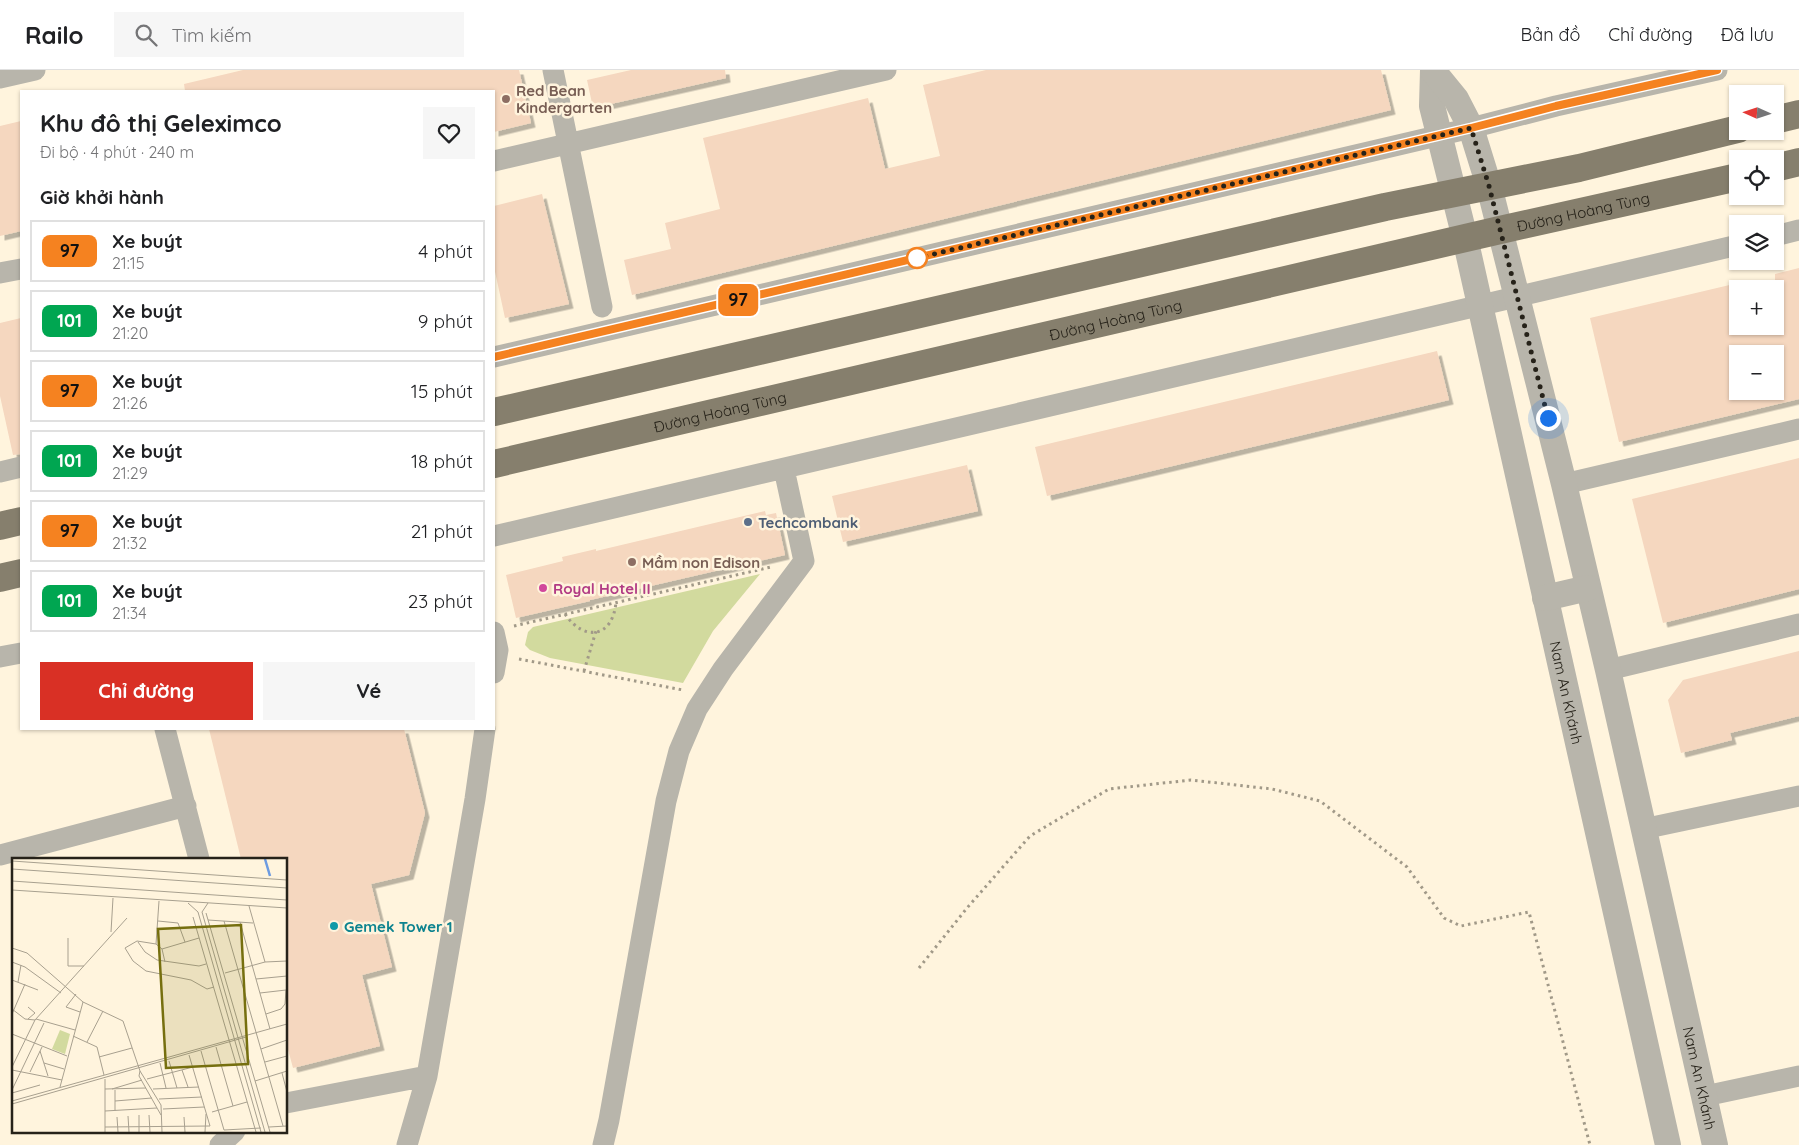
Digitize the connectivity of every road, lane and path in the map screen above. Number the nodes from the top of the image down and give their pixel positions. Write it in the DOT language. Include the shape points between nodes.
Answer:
graph roads {
  1 [pos="35,70"];
  2 [pos="553,70"];
  3 [pos="886,70"];
  4 [pos="1717,70"];
  5 [pos="1434,71"];
  6 [pos="0,78"];
  7 [pos="1799,114"];
  8 [pos="1784,118"];
  9 [pos="1471,128"];
  10 [pos="1729,131"];
  11 [pos="1439,135"];
  12 [pos="569,144"];
  13 [pos="495,161"];
  14 [pos="1799,162"];
  15 [pos="1784,166"];
  16 [pos="1729,178"];
  17 [pos="1489,186"];
  18 [pos="1454,193"];
  19 [pos="1500,230"];
  20 [pos="1799,230"];
  21 [pos="1784,234"];
  22 [pos="1466,238"];
  23 [pos="1729,246"];
  24 [pos="20,269"];
  25 [pos="0,274"];
  26 [pos="1517,296"];
  27 [pos="1480,305"];
  28 [pos="602,307"];
  29 [pos="495,357"];
  30 [pos="495,412"];
  31 [pos="1799,429"];
  32 [pos="495,464"];
  33 [pos="20,468"];
  34 [pos="784,468"];
  35 [pos="0,472"];
  36 [pos="1564,484"];
  37 [pos="20,521"];
  38 [pos="0,526"];
  39 [pos="495,536"];
  40 [pos="804,559"];
  41 [pos="20,573"];
  42 [pos="0,578"];
  43 [pos="1588,588"];
  44 [pos="1545,598"];
  45 [pos="616,602"];
  46 [pos="565,614"];
  47 [pos="1799,624"];
  48 [pos="503,629"];
  49 [pos="596,631"];
  50 [pos="20,653"];
  51 [pos="0,657"];
  52 [pos="495,664"];
  53 [pos="1608,670"];
  54 [pos="584,671"];
  55 [pos="707,694"];
  56 [pos="165,730"];
  57 [pos="486,730"];
  58 [pos="1799,796"];
  59 [pos="186,806"];
  60 [pos="1643,829"];
  61 [pos="0,855"];
  62 [pos="199,858"];
  63 [pos="919,968"];
  64 [pos="427,1076"];
  65 [pos="1799,1076"];
  66 [pos="1705,1096"];
  67 [pos="288,1103"];
  68 [pos="234,1132"];
  69 [pos="220,1145"];
  70 [pos="407,1145"];
  71 [pos="602,1145"];
  72 [pos="1590,1145"];
  73 [pos="1668,1145"];
  74 [pos="1715,1145"];
  1 -- 6 [label="street"];
  2 -- 12 [label="street"];
  3 -- 12 [label="street"];
  4 -- 9 [label="street"];
  5 -- 9 [label="street, Nam An Khánh" via="1456,99"];
  5 -- 11 [label="street, Nam An Khánh" via="1432,106"];
  7 -- 8 [label="main road"];
  9 -- 11 [label="street"];
  9 -- 17 [label="street, Nam An Khánh"];
  10 -- 17 [label="main road"];
  11 -- 18 [label="street, Nam An Khánh"];
  11 -- 29 [label="street"];
  12 -- 13 [label="street"];
  12 -- 28 [label="street"];
  14 -- 15 [label="main road"];
  16 -- 19 [label="main road, Đường Hoàng Tùng"];
  17 -- 18 [label="main road"];
  17 -- 19 [label="street, Nam An Khánh"];
  18 -- 22 [label="street, Nam An Khánh"];
  18 -- 30 [label="main road" via="1385,206"];
  19 -- 22 [label="main road, Đường Hoàng Tùng"];
  19 -- 26 [label="street, Nam An Khánh"];
  20 -- 21 [label="street"];
  22 -- 27 [label="street, Nam An Khánh"];
  22 -- 32 [label="main road, Đường Hoàng Tùng"];
  23 -- 26 [label="street"];
  24 -- 25 [label="street"];
  26 -- 27 [label="street"];
  26 -- 36 [label="street, Nam An Khánh"];
  27 -- 34 [label="street"];
  27 -- 44 [label="street, Nam An Khánh"];
  31 -- 36 [label="street"];
  33 -- 35 [label="street"];
  34 -- 39 [label="street"];
  34 -- 40 [label="street"];
  36 -- 43 [label="street, Nam An Khánh"];
  37 -- 38 [label="main road"];
  40 -- 45 [label="path"];
  40 -- 55 [label="street"];
  41 -- 42 [label="main road"];
  43 -- 44 [label="street"];
  43 -- 53 [label="street, Nam An Khánh"];
  44 -- 73 [label="street, Nam An Khánh"];
  45 -- 46 [label="path"];
  45 -- 49 [label="path" via="610,623"];
  46 -- 48 [label="path"];
  46 -- 49 [label="path" via="582,631"];
  47 -- 53 [label="street"];
  48 -- 52 [label="street"];
  49 -- 54 [label="path"];
  50 -- 51 [label="street"];
  52 -- 54 [label="path"];
  53 -- 60 [label="street, Nam An Khánh"];
  54 -- 55 [label="path"];
  55 -- 71 [label="street" via="679,751 666,801"];
  56 -- 59 [label="street"];
  57 -- 64 [label="street"];
  58 -- 60 [label="street"];
  59 -- 61 [label="street"];
  59 -- 62 [label="street"];
  60 -- 66 [label="street, Nam An Khánh"];
  63 -- 72 [label="path" via="1030,836 1109,789 1190,780 1272,790 1320,801 1407,867 1444,918 1462,926 1529,912"];
  64 -- 67 [label="street"];
  64 -- 70 [label="street"];
  65 -- 66 [label="street"];
  66 -- 74 [label="street, Nam An Khánh"];
  68 -- 69 [label="street"];
}
